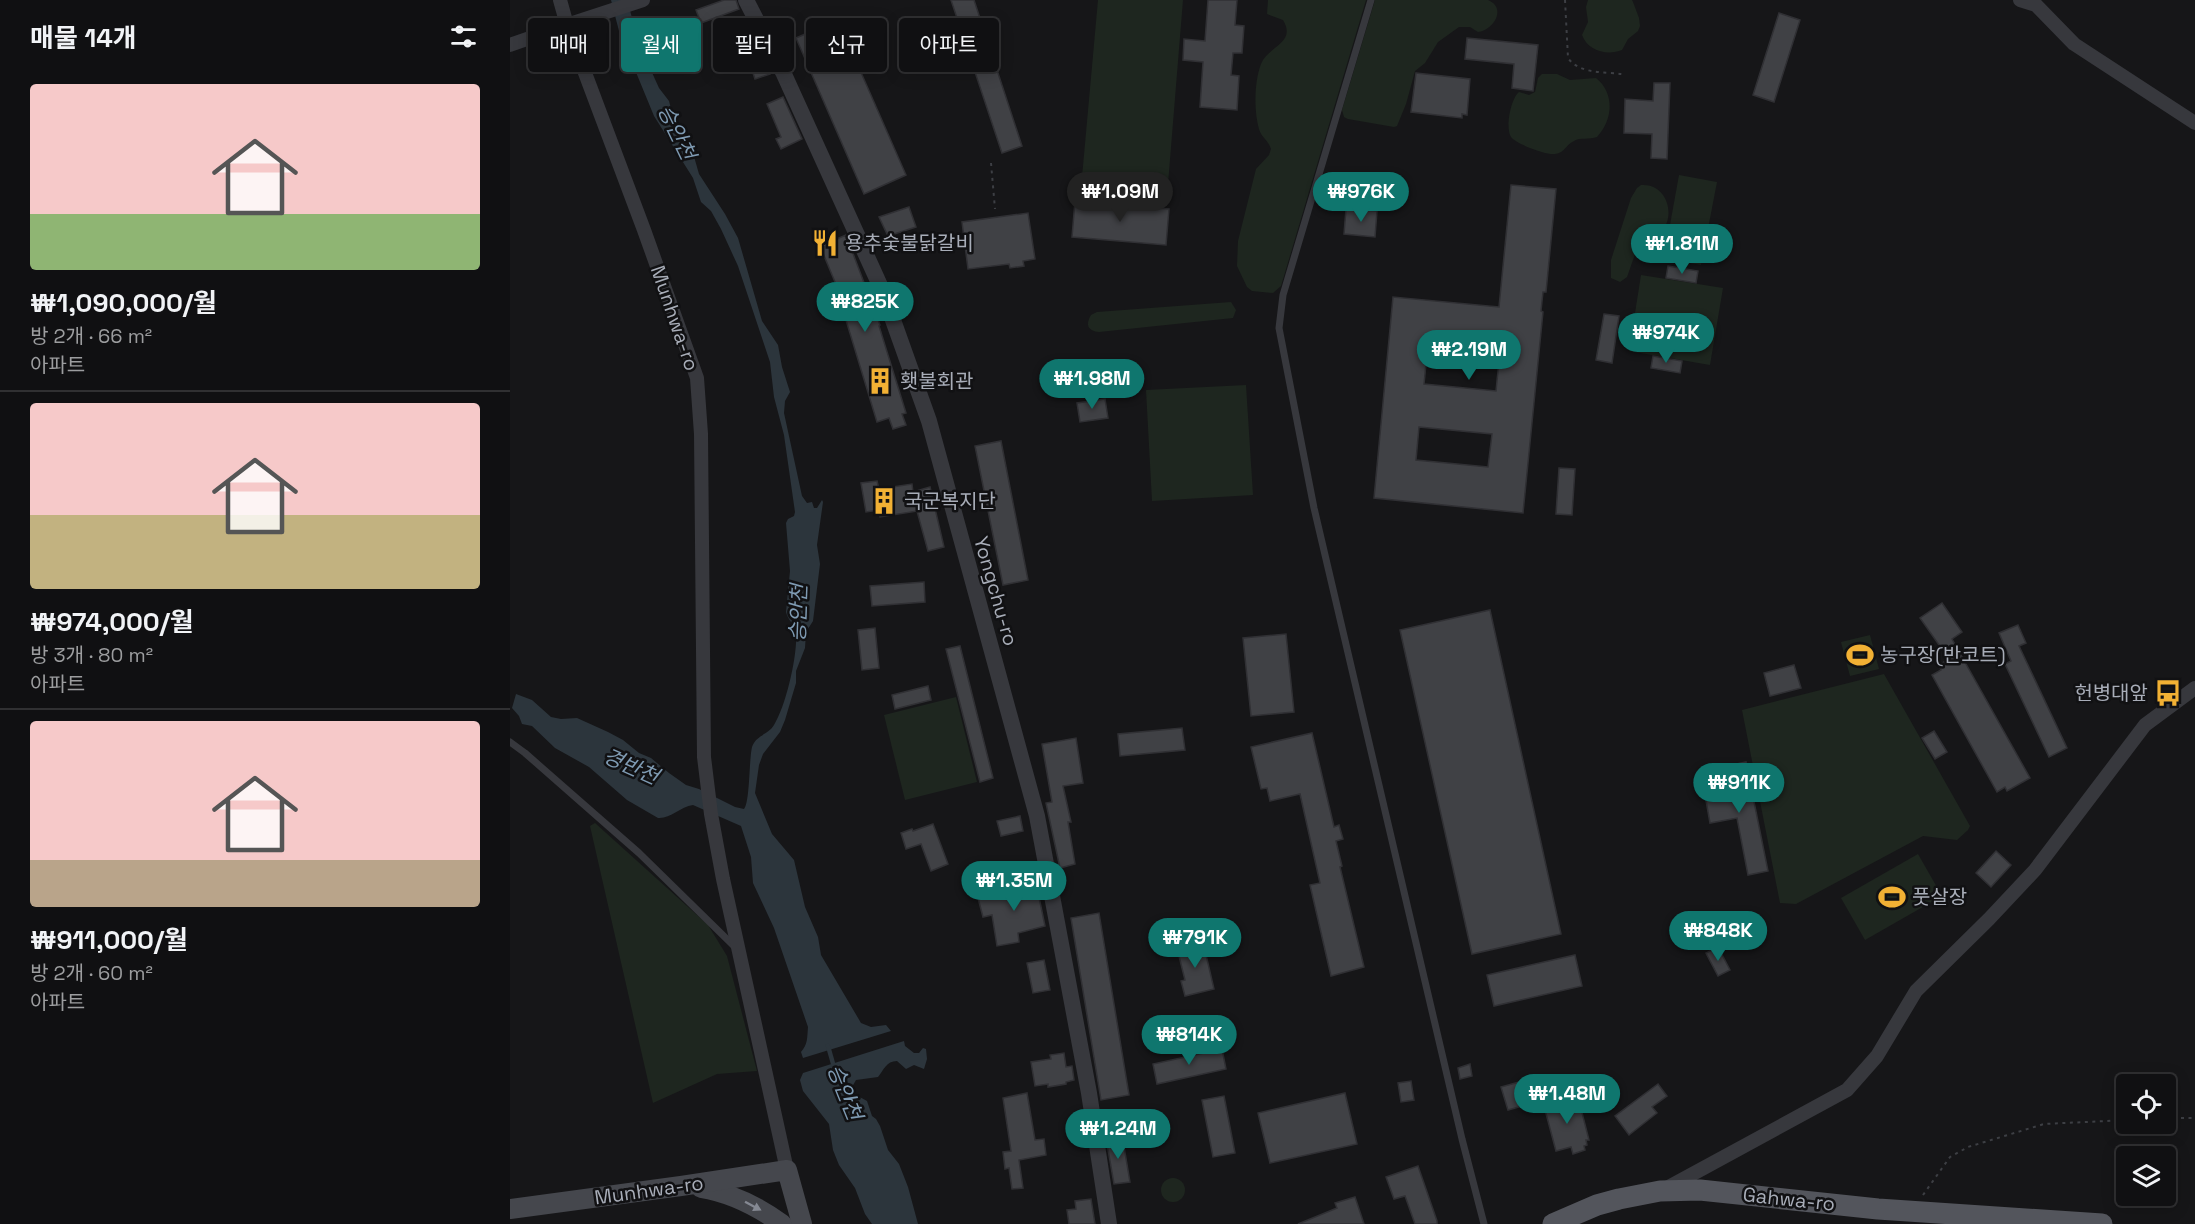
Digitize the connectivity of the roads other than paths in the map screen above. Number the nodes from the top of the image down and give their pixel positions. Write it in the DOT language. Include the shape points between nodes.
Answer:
graph roads {
  1 [pos="560,0"];
  2 [pos="643,0"];
  3 [pos="746,0"];
  4 [pos="1371,0"];
  5 [pos="2020,0"];
  6 [pos="565,18"];
  7 [pos="587,18"];
  8 [pos="528,39"];
  9 [pos="510,45"];
  10 [pos="585,72"];
  11 [pos="2195,123"];
  12 [pos="2195,688"];
  13 [pos="510,742"];
  14 [pos="738,950"];
  15 [pos="787,1170"];
  16 [pos="681,1186"];
  17 [pos="1660,1191"];
  18 [pos="510,1209"];
  19 [pos="782,1224"];
  20 [pos="802,1224"];
  21 [pos="1109,1224"];
  22 [pos="1484,1224"];
  23 [pos="1554,1224"];
  24 [pos="2102,1224"];
  1 -- 6 [label="street, Munhwa-ro"];
  2 -- 7 [label="street"];
  3 -- 21 [label="street, Yongchu-ro" via="883,292 928,421 1036,816 1089,1093"];
  4 -- 22 [label="lane" via="1283,295 1279,328 1314,508"];
  5 -- 11 [label="street" via="2036,5 2074,44"];
  8 -- 9 [label="street"];
  10 -- 14 [label="street, Munhwa-ro" via="697,378 704,757"];
  12 -- 17 [label="street" via="2145,725 2035,870 1916,991 1877,1056 1847,1090"];
  13 -- 14 [label="lane" via="639,853"];
  14 -- 15 [label="street"];
  15 -- 16 [label="main road, Munhwa-ro"];
  15 -- 20 [label="main road"];
  16 -- 18 [label="main road, Munhwa-ro"];
  16 -- 19 [label="main road, one-way" via="729,1195"];
  17 -- 23 [label="main road, Gahwa-ro" via="1597,1205"];
  17 -- 24 [label="main road, Gahwa-ro" via="1716,1191 1909,1211"];
}
